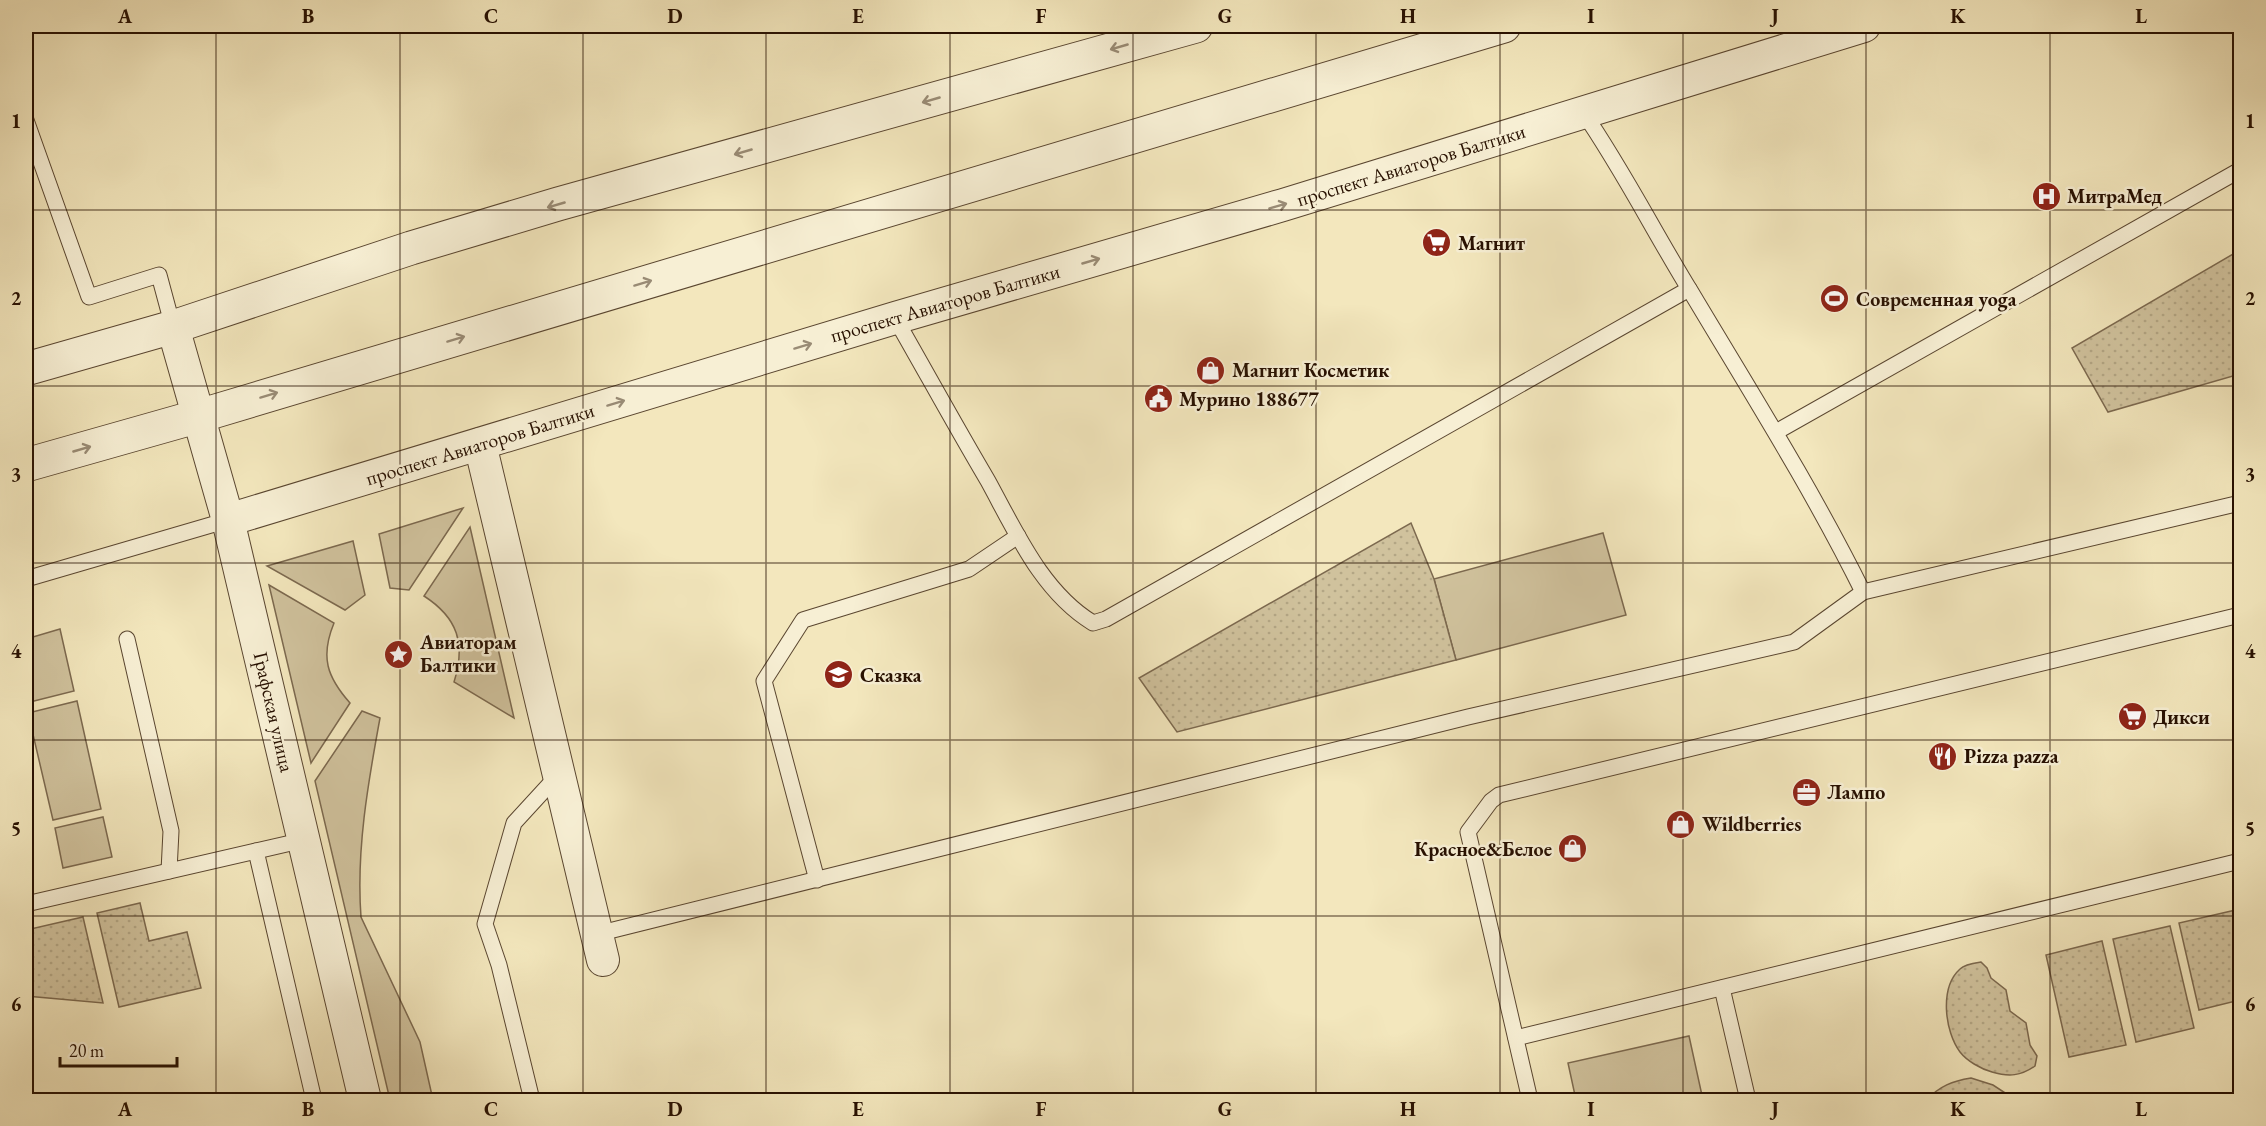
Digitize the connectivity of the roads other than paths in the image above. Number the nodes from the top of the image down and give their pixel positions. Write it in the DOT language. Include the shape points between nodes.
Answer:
graph roads {
  1 [pos="1196,26"];
  2 [pos="1504,26"];
  3 [pos="1864,26"];
  4 [pos="1583,112"];
  5 [pos="26,120"];
  6 [pos="2241,171"];
  7 [pos="1689,290"];
  8 [pos="895,318"];
  9 [pos="173,327"];
  10 [pos="26,369"];
  11 [pos="199,416"];
  12 [pos="1776,432"];
  13 [pos="480,444"];
  14 [pos="26,465"];
  15 [pos="2241,503"];
  16 [pos="228,520"];
  17 [pos="1018,536"];
  18 [pos="26,579"];
  19 [pos="1863,592"];
  20 [pos="2241,615"];
  21 [pos="127,639"];
  22 [pos="559,774"];
  23 [pos="304,840"];
  24 [pos="256,851"];
  25 [pos="2241,861"];
  26 [pos="169,871"];
  27 [pos="817,880"];
  28 [pos="26,904"];
  29 [pos="600,947"];
  30 [pos="1722,988"];
  31 [pos="1516,1038"];
  32 [pos="314,1101"];
  33 [pos="365,1101"];
  34 [pos="532,1101"];
  35 [pos="1530,1101"];
  36 [pos="1748,1101"];
  1 -- 9 [label="street, one-way" via="558,204"];
  11 -- 2 [label="street, one-way"];
  3 -- 4 [label="street, проспект Авиаторов Балтики"];
  4 -- 7 [label="lane"];
  8 -- 4 [label="street, проспект Авиаторов Балтики, one-way" via="1283,205"];
  5 -- 9 [label="lane" via="89,297 159,275"];
  6 -- 12 [label="lane"];
  7 -- 12 [label="lane"];
  7 -- 17 [label="lane" via="1106,619 1092,623 1076,613 1054,591"];
  13 -- 8 [label="street, проспект Авиаторов Балтики, one-way"];
  8 -- 17 [label="lane"];
  9 -- 10 [label="street"];
  9 -- 11 [label="street, Графская улица"];
  14 -- 11 [label="street, one-way"];
  11 -- 16 [label="street, Графская улица"];
  12 -- 19 [label="lane"];
  13 -- 16 [label="street, проспект Авиаторов Балтики"];
  13 -- 22 [label="street"];
  15 -- 19 [label="lane"];
  16 -- 18 [label="lane, проспект Авиаторов Балтики"];
  16 -- 23 [label="street, Графская улица"];
  17 -- 27 [label="lane" via="969,569 803,620 764,681"];
  19 -- 27 [label="lane" via="1794,642 1468,717"];
  20 -- 31 [label="lane" via="1499,795 1468,832"];
  21 -- 26 [label="lane" via="171,831"];
  22 -- 29 [label="street"];
  22 -- 34 [label="lane" via="514,823 485,924 499,965"];
  23 -- 24 [label="lane"];
  23 -- 33 [label="street, Графская улица"];
  24 -- 26 [label="lane"];
  24 -- 32 [label="lane"];
  25 -- 30 [label="lane"];
  26 -- 28 [label="lane"];
  27 -- 29 [label="lane"];
  30 -- 31 [label="lane"];
  30 -- 36 [label="lane"];
  31 -- 35 [label="lane"];
}
